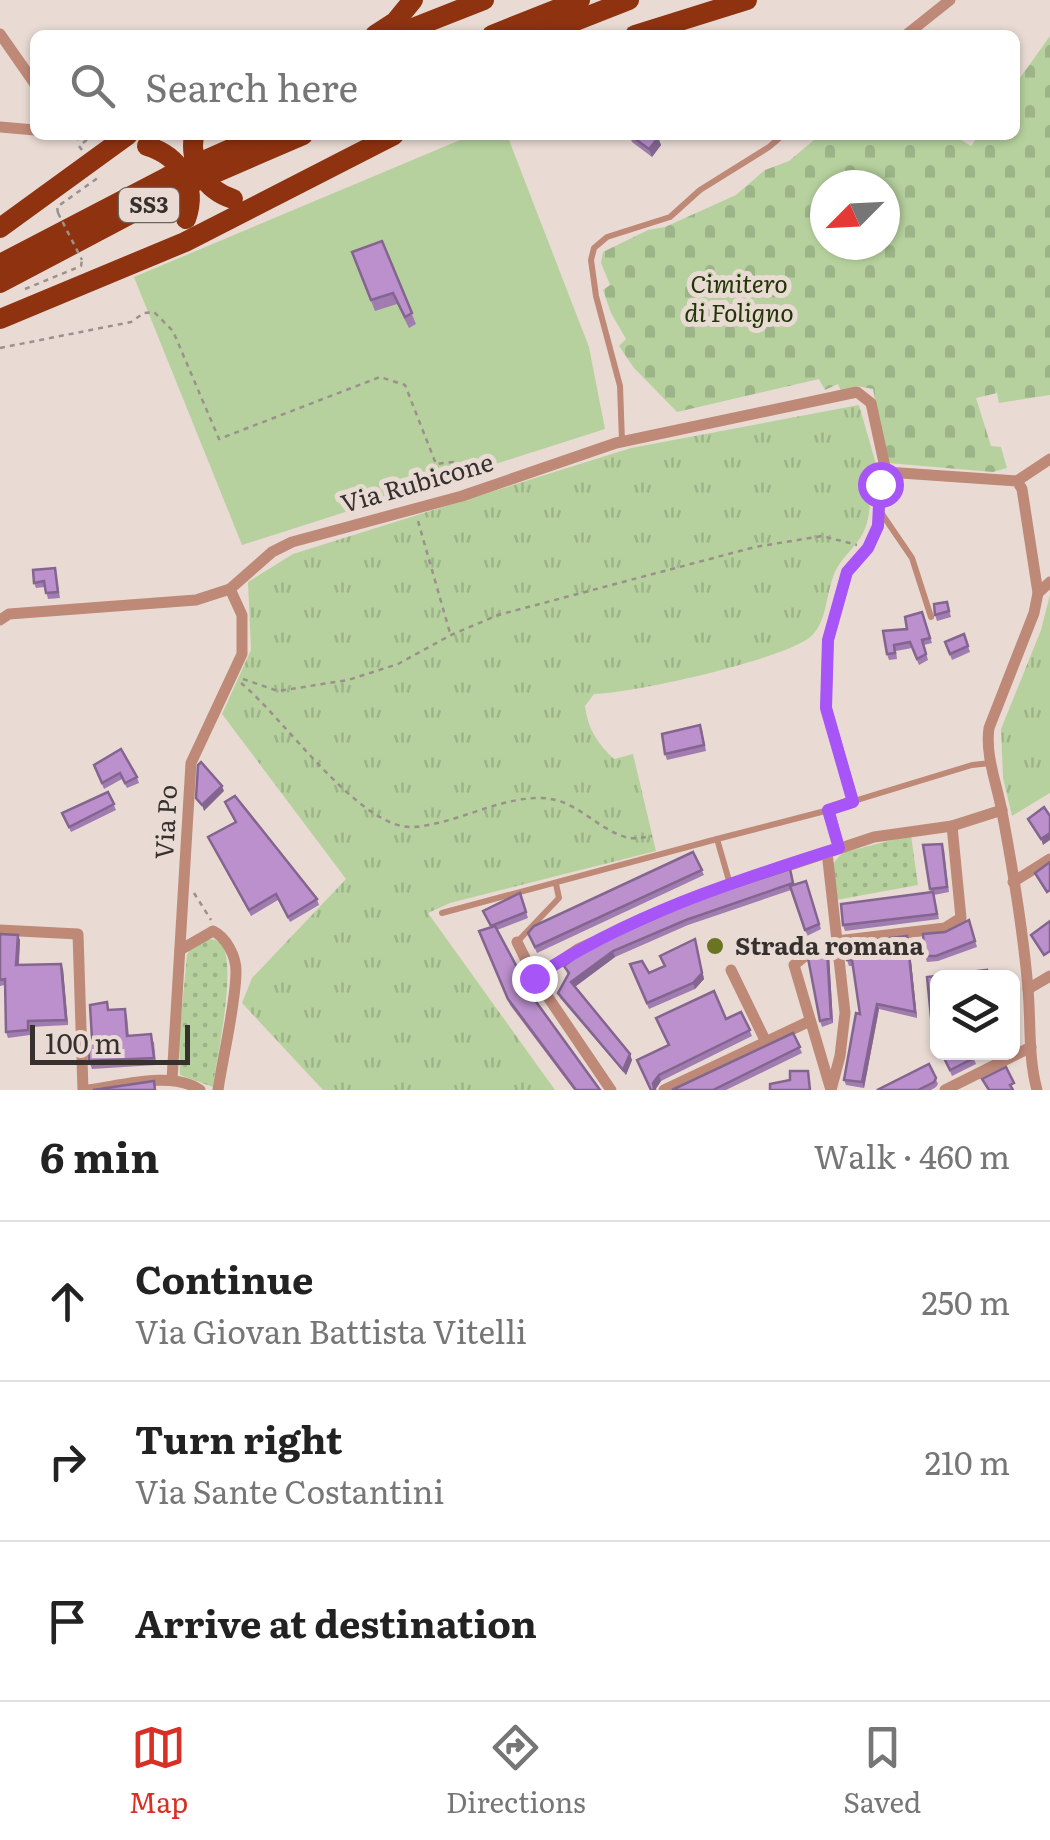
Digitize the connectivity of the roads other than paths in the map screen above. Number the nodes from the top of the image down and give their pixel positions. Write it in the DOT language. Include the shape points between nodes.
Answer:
graph roads {
  1 [pos="413,0"];
  2 [pos="484,0"];
  3 [pos="580,0"];
  4 [pos="629,0"];
  5 [pos="747,0"];
  6 [pos="950,0"];
  7 [pos="383,30"];
  8 [pos="408,30"];
  9 [pos="505,30"];
  10 [pos="553,30"];
  11 [pos="651,30"];
  12 [pos="912,30"];
  13 [pos="0,34"];
  14 [pos="30,77"];
  15 [pos="0,127"];
  16 [pos="30,130"];
  17 [pos="119,140"];
  18 [pos="194,140"];
  19 [pos="251,140"];
  20 [pos="291,140"];
  21 [pos="384,140"];
  22 [pos="778,140"];
  23 [pos="94,154"];
  24 [pos="279,194"];
  25 [pos="0,228"];
  26 [pos="138,262"];
  27 [pos="0,264"];
  28 [pos="8,288"];
  29 [pos="0,318"];
  30 [pos="622,442"];
  31 [pos="1050,459"];
  32 [pos="886,472"];
  33 [pos="1017,481"];
  34 [pos="878,509"];
  35 [pos="1050,572"];
  36 [pos="1036,575"];
  37 [pos="1050,582"];
  38 [pos="230,588"];
  39 [pos="1038,593"];
  40 [pos="932,618"];
  41 [pos="0,620"];
  42 [pos="991,763"];
  43 [pos="853,802"];
  44 [pos="828,810"];
  45 [pos="1002,810"];
  46 [pos="952,826"];
  47 [pos="717,839"];
  48 [pos="833,850"];
  49 [pos="1050,859"];
  50 [pos="1014,882"];
  51 [pos="556,884"];
  52 [pos="730,884"];
  53 [pos="442,913"];
  54 [pos="0,930"];
  55 [pos="517,942"];
  56 [pos="837,942"];
  57 [pos="180,950"];
  58 [pos="732,970"];
  59 [pos="1050,976"];
  60 [pos="534,978"];
  61 [pos="1028,990"];
  62 [pos="810,1021"];
  63 [pos="766,1042"];
  64 [pos="1031,1047"];
  65 [pos="172,1080"];
  66 [pos="85,1090"];
  67 [pos="200,1090"];
  68 [pos="218,1090"];
  69 [pos="611,1090"];
  70 [pos="664,1090"];
  71 [pos="831,1090"];
  72 [pos="945,1090"];
  73 [pos="1037,1090"];
  1 -- 7 [label="highway"];
  2 -- 8 [label="highway"];
  3 -- 9 [label="highway"];
  4 -- 10 [label="highway"];
  5 -- 11 [label="highway"];
  6 -- 12 [label="street"];
  13 -- 14 [label="street"];
  15 -- 16 [label="street"];
  17 -- 23 [label="highway"];
  18 -- 24 [label="highway, bridge" via="198,171 214,190 233,199"];
  19 -- 27 [label="highway, SS3"];
  20 -- 28 [label="highway, SS3" via="178,189"];
  21 -- 24 [label="highway"];
  22 -- 30 [label="lane" via="670,217 594,248 596,296 620,386"];
  23 -- 25 [label="highway"];
  23 -- 26 [label="highway, bridge" via="147,146 180,167 190,190 178,234"];
  24 -- 26 [label="highway"];
  26 -- 29 [label="highway"];
  30 -- 32 [label="street, Via Rubicone" via="857,392 870,403"];
  30 -- 38 [label="street, Via Rubicone" via="462,496 292,542"];
  31 -- 33 [label="street"];
  32 -- 33 [label="street"];
  32 -- 34 [label="street"];
  33 -- 36 [label="street"];
  34 -- 40 [label="lane" via="912,558"];
  34 -- 43 [label="street" via="868,548 847,572 828,640 826,708"];
  35 -- 36 [label="street"];
  36 -- 39 [label="street"];
  37 -- 39 [label="street"];
  38 -- 41 [label="street, Via Rubicone" via="196,600 9,614"];
  38 -- 57 [label="street, Via Po" via="242,615 242,654 191,763"];
  39 -- 42 [label="street" via="989,728"];
  42 -- 43 [label="lane"];
  42 -- 45 [label="street"];
  43 -- 44 [label="street"];
  44 -- 47 [label="lane"];
  44 -- 48 [label="street"];
  45 -- 46 [label="street"];
  45 -- 50 [label="street"];
  46 -- 48 [label="street"];
  46 -- 56 [label="street" via="961,918 945,928"];
  47 -- 51 [label="lane"];
  47 -- 52 [label="lane"];
  48 -- 52 [label="street"];
  48 -- 56 [label="street"];
  49 -- 50 [label="street"];
  50 -- 61 [label="street"];
  51 -- 53 [label="lane"];
  51 -- 55 [label="lane" via="559,898"];
  52 -- 60 [label="street" via="578,949"];
  54 -- 66 [label="street" via="78,934"];
  55 -- 60 [label="street"];
  56 -- 62 [label="street" via="794,964"];
  56 -- 71 [label="street" via="846,1013"];
  57 -- 65 [label="street, Via Po"];
  57 -- 68 [label="street" via="213,931 236,968"];
  58 -- 63 [label="street"];
  59 -- 61 [label="street"];
  60 -- 69 [label="street"];
  61 -- 64 [label="street"];
  62 -- 63 [label="street"];
  62 -- 71 [label="street"];
  63 -- 70 [label="street"];
  64 -- 72 [label="street"];
  64 -- 73 [label="street"];
  65 -- 66 [label="street"];
  65 -- 67 [label="street"];
}
